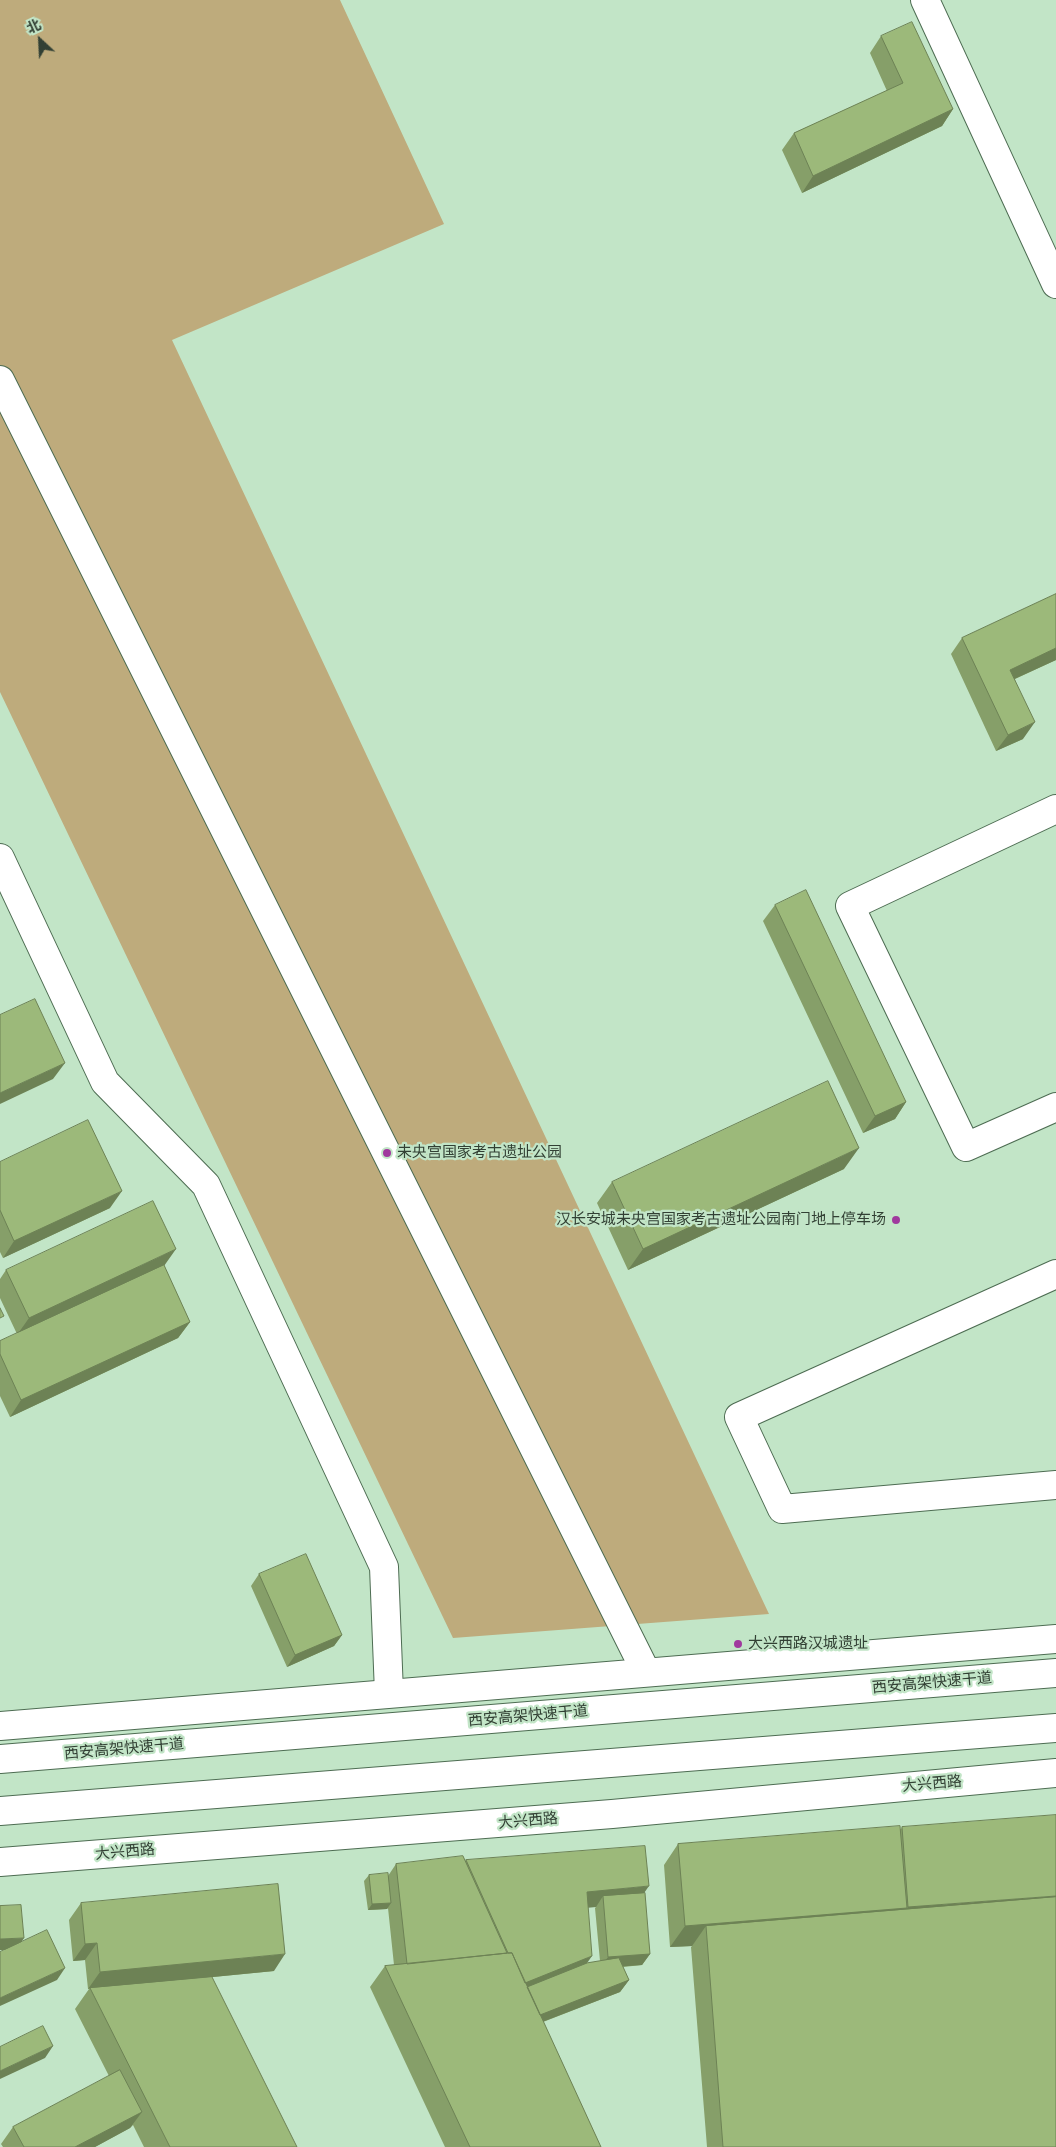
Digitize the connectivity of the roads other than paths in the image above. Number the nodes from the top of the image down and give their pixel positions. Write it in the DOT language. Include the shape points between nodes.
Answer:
graph roads {
  1 [pos="926,0"];
  2 [pos="1056,284"];
  3 [pos="0,380"];
  4 [pos="1056,809"];
  5 [pos="0,858"];
  6 [pos="1056,1107"];
  7 [pos="1056,1274"];
  8 [pos="1056,1485"];
  9 [pos="1056,1639"];
  10 [pos="646,1672"];
  11 [pos="1056,1673"];
  12 [pos="389,1694"];
  13 [pos="0,1726"];
  14 [pos="1056,1728"];
  15 [pos="0,1759"];
  16 [pos="1056,1773"];
  17 [pos="0,1811"];
  18 [pos="0,1862"];
  1 -- 2 [label="main road"];
  3 -- 10 [label="main road"];
  4 -- 6 [label="main road" via="850,906 966,1147"];
  5 -- 12 [label="main road" via="105,1082 206,1185 364,1523 384,1567"];
  7 -- 8 [label="main road" via="739,1417 782,1509"];
  9 -- 10 [label="main road"];
  10 -- 12 [label="main road"];
  11 -- 15 [label="main road, 西安高架快速干道"];
  12 -- 13 [label="main road"];
  14 -- 17 [label="main road"];
  16 -- 18 [label="main road, 大兴西路" via="602,1815"];
}
